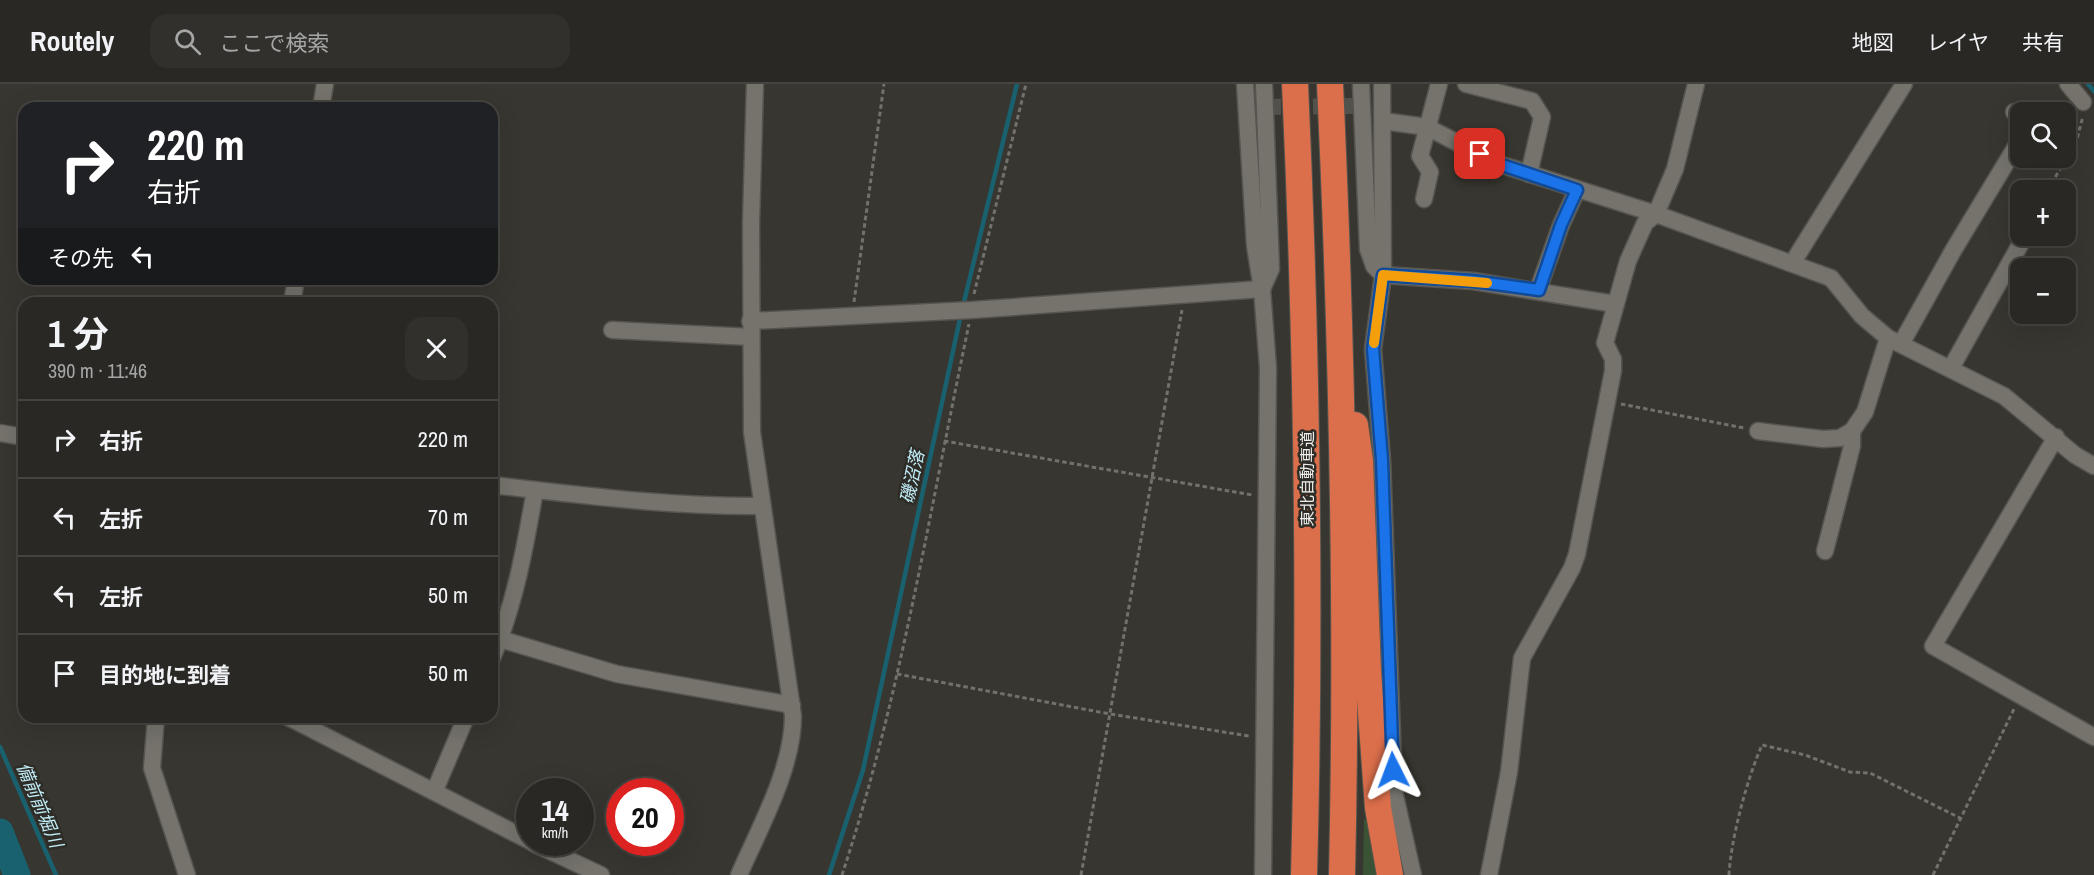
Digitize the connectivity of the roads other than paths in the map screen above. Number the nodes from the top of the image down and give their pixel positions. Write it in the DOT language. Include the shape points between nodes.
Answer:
graph roads {
  1 [pos="325,84"];
  2 [pos="755,84"];
  3 [pos="1245,84"];
  4 [pos="1264,84"];
  5 [pos="1295,84"];
  6 [pos="1330,84"];
  7 [pos="1361,84"];
  8 [pos="1382,84"];
  9 [pos="1439,84"];
  10 [pos="1466,84"];
  11 [pos="1696,84"];
  12 [pos="1904,84"];
  13 [pos="2068,84"];
  14 [pos="322,102"];
  15 [pos="2083,102"];
  16 [pos="1383,121"];
  17 [pos="1427,127"];
  18 [pos="2010,157"];
  19 [pos="1529,174"];
  20 [pos="1577,190"];
  21 [pos="1424,199"];
  22 [pos="1656,214"];
  23 [pos="2019,246"];
  24 [pos="1793,262"];
  25 [pos="1383,275"];
  26 [pos="1262,289"];
  27 [pos="1539,290"];
  28 [pos="1615,304"];
  29 [pos="1340,327"];
  30 [pos="751,329"];
  31 [pos="612,330"];
  32 [pos="1894,341"];
  33 [pos="1951,368"];
  34 [pos="1758,431"];
  35 [pos="1852,431"];
  36 [pos="0,433"];
  37 [pos="18,436"];
  38 [pos="2056,438"];
  39 [pos="2094,466"];
  40 [pos="498,486"];
  41 [pos="535,490"];
  42 [pos="761,506"];
  43 [pos="1825,551"];
  44 [pos="500,639"];
  45 [pos="498,644"];
  46 [pos="792,705"];
  47 [pos="156,723"];
  48 [pos="300,723"];
  49 [pos="463,723"];
  50 [pos="2094,737"];
  51 [pos="1307,741"];
  52 [pos="435,790"];
  53 [pos="516,834"];
  54 [pos="561,856"];
  55 [pos="187,875"];
  56 [pos="601,875"];
  57 [pos="739,875"];
  58 [pos="1263,875"];
  59 [pos="1291,875"];
  60 [pos="1304,875"];
  61 [pos="1342,875"];
  62 [pos="1390,875"];
  63 [pos="1413,875"];
  64 [pos="1489,875"];
  1 -- 14 [label="street"];
  2 -- 30 [label="street"];
  3 -- 26 [label="street" via="1255,246"];
  4 -- 26 [label="street" via="1271,269"];
  5 -- 51 [label="highway, 東北自動車道" via="1307,428"];
  6 -- 29 [label="highway"];
  7 -- 25 [label="street" via="1368,249 1374,266"];
  8 -- 16 [label="street"];
  9 -- 17 [label="street"];
  10 -- 19 [label="street" via="1532,101 1542,117"];
  11 -- 22 [label="street" via="1675,169"];
  12 -- 24 [label="street"];
  13 -- 15 [label="street"];
  16 -- 17 [label="street"];
  16 -- 25 [label="street"];
  17 -- 19 [label="street" via="1496,163"];
  17 -- 21 [label="street" via="1420,156 1430,172"];
  18 -- 32 [label="street"];
  19 -- 20 [label="street"];
  20 -- 22 [label="street"];
  20 -- 27 [label="street"];
  22 -- 24 [label="street"];
  22 -- 28 [label="street" via="1645,223"];
  23 -- 33 [label="street"];
  24 -- 32 [label="street" via="1837,282 1862,316"];
  25 -- 27 [label="street"];
  25 -- 63 [label="street" via="1373,349 1382,460 1394,791"];
  26 -- 30 [label="street" via="852,316"];
  26 -- 58 [label="street" via="1268,368"];
  27 -- 28 [label="street"];
  28 -- 64 [label="street" via="1605,343 1613,359 1608,401 1577,554 1522,658 1509,772"];
  29 -- 61 [label="highway" via="1345,670"];
  29 -- 62 [label="highway" via="1360,461 1373,740 1378,808"];
  30 -- 31 [label="street"];
  30 -- 42 [label="street" via="752,432"];
  32 -- 33 [label="street"];
  32 -- 35 [label="street"];
  33 -- 38 [label="street" via="2004,396"];
  34 -- 35 [label="street" via="1823,439 1840,438"];
  35 -- 43 [label="street" via="1852,446"];
  36 -- 37 [label="street"];
  38 -- 39 [label="street"];
  38 -- 50 [label="street" via="1933,646"];
  40 -- 41 [label="street"];
  41 -- 42 [label="street" via="693,506"];
  41 -- 44 [label="street" via="521,571"];
  42 -- 46 [label="street"];
  44 -- 45 [label="street"];
  44 -- 46 [label="street" via="617,674"];
  46 -- 57 [label="street" via="793,740"];
  47 -- 55 [label="street" via="152,768"];
  48 -- 52 [label="street"];
  49 -- 52 [label="street"];
  51 -- 59 [label="highway" via="1292,826"];
  51 -- 60 [label="highway, 東北自動車道"];
  52 -- 53 [label="street"];
  54 -- 56 [label="street"];
}
